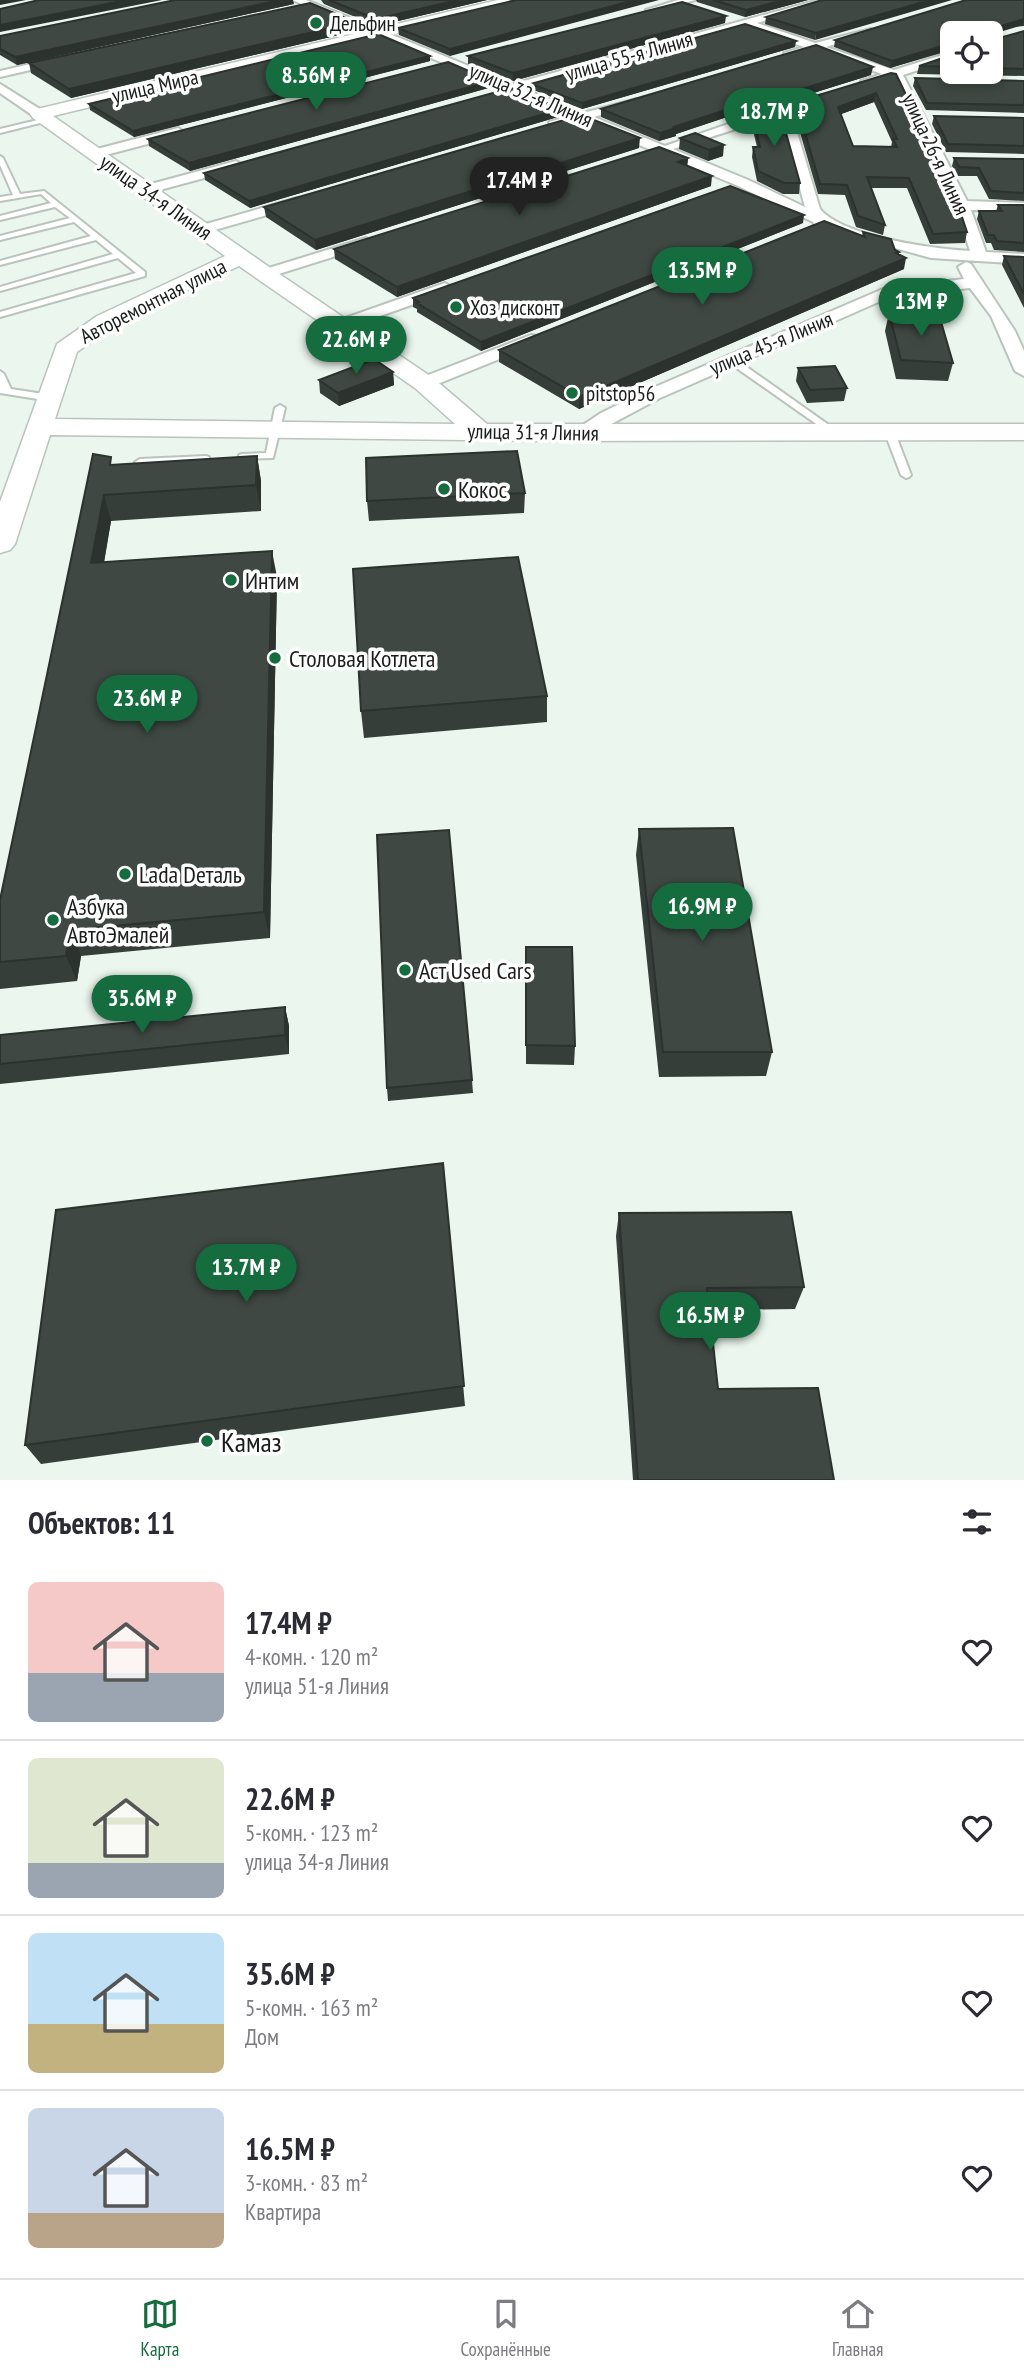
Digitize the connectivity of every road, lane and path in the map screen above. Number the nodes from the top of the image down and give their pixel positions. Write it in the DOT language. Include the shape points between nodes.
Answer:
graph roads {
  1 [pos="296,0"];
  2 [pos="516,0"];
  3 [pos="829,0"];
  4 [pos="329,2"];
  5 [pos="685,2"];
  6 [pos="311,6"];
  7 [pos="284,12"];
  8 [pos="643,12"];
  9 [pos="720,15"];
  10 [pos="745,23"];
  11 [pos="880,27"];
  12 [pos="377,33"];
  13 [pos="816,47"];
  14 [pos="778,58"];
  15 [pos="68,59"];
  16 [pos="457,60"];
  17 [pos="940,60"];
  18 [pos="425,68"];
  19 [pos="0,74"];
  20 [pos="897,76"];
  21 [pos="914,79"];
  22 [pos="0,88"];
  23 [pos="514,88"];
  24 [pos="488,95"];
  25 [pos="648,97"];
  26 [pos="784,109"];
  27 [pos="583,116"];
  28 [pos="43,117"];
  29 [pos="544,128"];
  30 [pos="187,130"];
  31 [pos="0,131"];
  32 [pos="661,149"];
  33 [pos="94,154"];
  34 [pos="0,158"];
  35 [pos="635,158"];
  36 [pos="251,161"];
  37 [pos="10,179"];
  38 [pos="0,180"];
  39 [pos="741,182"];
  40 [pos="145,190"];
  41 [pos="715,191"];
  42 [pos="17,195"];
  43 [pos="309,198"];
  44 [pos="0,199"];
  45 [pos="57,204"];
  46 [pos="962,205"];
  47 [pos="1024,207"];
  48 [pos="0,218"];
  49 [pos="75,219"];
  50 [pos="822,221"];
  51 [pos="204,229"];
  52 [pos="804,232"];
  53 [pos="97,237"];
  54 [pos="383,237"];
  55 [pos="0,238"];
  56 [pos="119,255"];
  57 [pos="239,257"];
  58 [pos="962,257"];
  59 [pos="980,257"];
  60 [pos="1024,259"];
  61 [pos="0,263"];
  62 [pos="264,274"];
  63 [pos="971,283"];
  64 [pos="456,284"];
  65 [pos="0,289"];
  66 [pos="0,315"];
  67 [pos="1004,324"];
  68 [pos="340,325"];
  69 [pos="1024,325"];
  70 [pos="551,332"];
  71 [pos="731,360"];
  72 [pos="1024,371"];
  73 [pos="0,374"];
  74 [pos="424,383"];
  75 [pos="3,390"];
  76 [pos="50,398"];
  77 [pos="279,419"];
  78 [pos="41,427"];
  79 [pos="480,432"];
  80 [pos="1024,432"];
  81 [pos="580,433"];
  82 [pos="835,433"];
  83 [pos="890,433"];
  84 [pos="218,458"];
  85 [pos="231,458"];
  86 [pos="140,462"];
  87 [pos="906,475"];
  88 [pos="0,544"];
  1 -- 6 [label="street, улица 32-я Линия"];
  2 -- 12 [label="main road, улица Мира"];
  3 -- 10 [label="street, улица 55-я Линия"];
  4 -- 6 [label="street"];
  5 -- 8 [label="street"];
  6 -- 7 [label="street"];
  6 -- 12 [label="street, улица 32-я Линия"];
  9 -- 10 [label="street, улица 26-я Линия"];
  10 -- 13 [label="street, улица 26-я Линия"];
  10 -- 23 [label="street, улица 55-я Линия"];
  11 -- 13 [label="street"];
  12 -- 16 [label="street, улица 32-я Линия"];
  12 -- 28 [label="main road, улица Мира"];
  13 -- 14 [label="street"];
  13 -- 20 [label="street, улица 26-я Линия"];
  15 -- 19 [label="street"];
  16 -- 18 [label="street"];
  16 -- 23 [label="street, улица 32-я Линия"];
  17 -- 20 [label="street"];
  20 -- 21 [label="street"];
  20 -- 26 [label="street"];
  20 -- 46 [label="street, улица 26-я Линия" via="926,117 947,159"];
  22 -- 28 [label="street, улица 34-я Линия"];
  23 -- 24 [label="street, улица 55-я Линия"];
  23 -- 27 [label="street, улица 32-я Линия"];
  25 -- 27 [label="street"];
  26 -- 32 [label="street"];
  26 -- 50 [label="street" via="813,210"];
  27 -- 29 [label="street"];
  27 -- 32 [label="street, улица 32-я Линия"];
  28 -- 31 [label="lane"];
  28 -- 33 [label="main road, улица 34-я Линия"];
  30 -- 33 [label="street"];
  32 -- 35 [label="street"];
  32 -- 39 [label="street, улица 32-я Линия"];
  33 -- 40 [label="main road, улица 34-я Линия"];
  34 -- 37 [label="lane"];
  36 -- 40 [label="street"];
  37 -- 38 [label="lane"];
  37 -- 42 [label="lane"];
  39 -- 41 [label="street"];
  39 -- 50 [label="street, улица 32-я Линия"];
  40 -- 51 [label="main road, улица 34-я Линия"];
  42 -- 44 [label="lane"];
  42 -- 45 [label="lane" via="42,192"];
  43 -- 51 [label="street"];
  45 -- 48 [label="lane"];
  45 -- 49 [label="lane"];
  46 -- 47 [label="street"];
  46 -- 59 [label="street, улица 26-я Линия"];
  49 -- 53 [label="lane"];
  49 -- 55 [label="lane"];
  50 -- 52 [label="street"];
  50 -- 58 [label="street, улица 32-я Линия" via="896,245"];
  51 -- 57 [label="main road, улица 34-я Линия"];
  53 -- 56 [label="lane"];
  53 -- 61 [label="lane"];
  54 -- 62 [label="street"];
  56 -- 65 [label="lane"];
  56 -- 66 [label="lane" via="142,274"];
  57 -- 62 [label="main road, улица 34-я Линия"];
  57 -- 76 [label="main road, Авторемонтная улица" via="209,276 84,332 66,349"];
  58 -- 59 [label="street, улица 32-я Линия"];
  58 -- 63 [label="street"];
  59 -- 60 [label="street, улица 32-я Линия"];
  62 -- 68 [label="main road, улица 34-я Линия"];
  63 -- 67 [label="street"];
  63 -- 71 [label="street, улица 45-я Линия" via="889,292"];
  64 -- 68 [label="street"];
  67 -- 69 [label="street"];
  67 -- 72 [label="street"];
  68 -- 74 [label="main road, улица 34-я Линия"];
  70 -- 74 [label="street"];
  71 -- 81 [label="street, улица 45-я Линия"];
  71 -- 82 [label="lane"];
  73 -- 75 [label="lane"];
  74 -- 79 [label="main road, улица 34-я Линия"];
  75 -- 76 [label="lane"];
  76 -- 78 [label="main road, Авторемонтная улица"];
  77 -- 78 [label="main road, улица 31-я Линия"];
  77 -- 79 [label="main road, улица 31-я Линия"];
  77 -- 85 [label="lane" via="270,456"];
  78 -- 88 [label="main road, Авторемонтная улица"];
  79 -- 81 [label="main road, улица 31-я Линия"];
  80 -- 83 [label="main road, улица 31-я Линия"];
  81 -- 82 [label="main road, улица 31-я Линия"];
  82 -- 83 [label="main road, улица 31-я Линия"];
  83 -- 87 [label="lane"];
  84 -- 86 [label="lane"];
}
